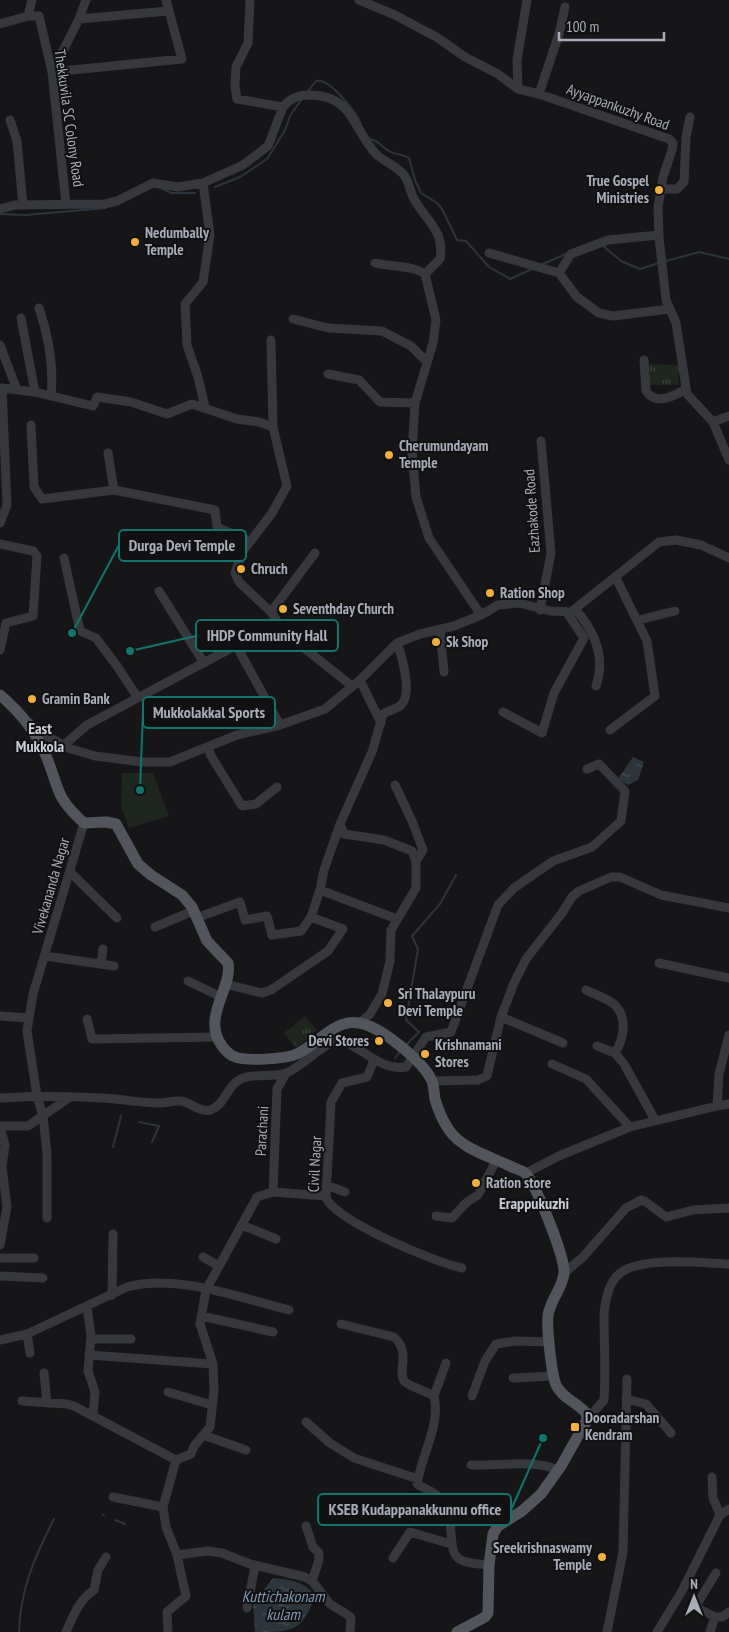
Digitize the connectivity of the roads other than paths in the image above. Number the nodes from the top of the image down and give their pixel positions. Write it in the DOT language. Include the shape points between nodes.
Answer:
graph roads {
  1 [pos="32,0"];
  2 [pos="86,0"];
  3 [pos="166,0"];
  4 [pos="250,0"];
  5 [pos="359,0"];
  6 [pos="527,0"];
  7 [pos="565,7"];
  8 [pos="168,12"];
  9 [pos="28,16"];
  10 [pos="79,19"];
  11 [pos="0,24"];
  12 [pos="52,72"];
  13 [pos="518,89"];
  14 [pos="539,94"];
  15 [pos="283,107"];
  16 [pos="690,117"];
  17 [pos="10,120"];
  18 [pos="203,183"];
  19 [pos="661,189"];
  20 [pos="66,204"];
  21 [pos="23,205"];
  22 [pos="0,208"];
  23 [pos="659,235"];
  24 [pos="489,253"];
  25 [pos="376,263"];
  26 [pos="559,273"];
  27 [pos="425,274"];
  28 [pos="39,308"];
  29 [pos="670,308"];
  30 [pos="22,318"];
  31 [pos="293,319"];
  32 [pos="271,340"];
  33 [pos="0,346"];
  34 [pos="644,360"];
  35 [pos="427,362"];
  36 [pos="328,374"];
  37 [pos="1,388"];
  38 [pos="686,389"];
  39 [pos="17,390"];
  40 [pos="35,392"];
  41 [pos="51,396"];
  42 [pos="415,403"];
  43 [pos="205,407"];
  44 [pos="729,416"];
  45 [pos="713,422"];
  46 [pos="31,425"];
  47 [pos="273,427"];
  48 [pos="541,441"];
  49 [pos="108,453"];
  50 [pos="729,460"];
  51 [pos="114,490"];
  52 [pos="0,523"];
  53 [pos="249,542"];
  54 [pos="0,544"];
  55 [pos="316,553"];
  56 [pos="64,558"];
  57 [pos="729,558"];
  58 [pos="616,578"];
  59 [pos="159,591"];
  60 [pos="540,610"];
  61 [pos="572,611"];
  62 [pos="675,611"];
  63 [pos="271,612"];
  64 [pos="482,615"];
  65 [pos="639,620"];
  66 [pos="277,621"];
  67 [pos="440,630"];
  68 [pos="397,644"];
  69 [pos="236,645"];
  70 [pos="0,650"];
  71 [pos="204,663"];
  72 [pos="444,672"];
  73 [pos="360,680"];
  74 [pos="352,686"];
  75 [pos="596,686"];
  76 [pos="0,695"];
  77 [pos="138,698"];
  78 [pos="503,712"];
  79 [pos="28,721"];
  80 [pos="381,723"];
  81 [pos="280,725"];
  82 [pos="610,730"];
  83 [pos="64,745"];
  84 [pos="208,748"];
  85 [pos="587,769"];
  86 [pos="394,785"];
  87 [pos="277,787"];
  88 [pos="84,823"];
  89 [pos="340,824"];
  90 [pos="416,861"];
  91 [pos="70,872"];
  92 [pos="320,890"];
  93 [pos="729,908"];
  94 [pos="194,914"];
  95 [pos="311,917"];
  96 [pos="117,918"];
  97 [pos="397,919"];
  98 [pos="155,926"];
  99 [pos="103,949"];
  100 [pos="45,956"];
  101 [pos="659,963"];
  102 [pos="101,964"];
  103 [pos="114,966"];
  104 [pos="729,978"];
  105 [pos="188,981"];
  106 [pos="225,984"];
  107 [pos="586,990"];
  108 [pos="219,996"];
  109 [pos="0,1016"];
  110 [pos="500,1017"];
  111 [pos="29,1018"];
  112 [pos="87,1019"];
  113 [pos="360,1023"];
  114 [pos="729,1035"];
  115 [pos="218,1037"];
  116 [pos="564,1043"];
  117 [pos="597,1046"];
  118 [pos="614,1053"];
  119 [pos="413,1056"];
  120 [pos="374,1060"];
  121 [pos="552,1064"];
  122 [pos="286,1073"];
  123 [pos="432,1081"];
  124 [pos="37,1096"];
  125 [pos="70,1097"];
  126 [pos="0,1098"];
  127 [pos="729,1104"];
  128 [pos="717,1106"];
  129 [pos="43,1116"];
  130 [pos="655,1120"];
  131 [pos="0,1126"];
  132 [pos="630,1127"];
  133 [pos="497,1160"];
  134 [pos="1,1167"];
  135 [pos="526,1173"];
  136 [pos="326,1185"];
  137 [pos="273,1192"];
  138 [pos="345,1192"];
  139 [pos="326,1196"];
  140 [pos="729,1208"];
  141 [pos="436,1216"];
  142 [pos="47,1218"];
  143 [pos="242,1225"];
  144 [pos="114,1234"];
  145 [pos="276,1239"];
  146 [pos="0,1245"];
  147 [pos="202,1257"];
  148 [pos="0,1258"];
  149 [pos="34,1258"];
  150 [pos="729,1264"];
  151 [pos="219,1266"];
  152 [pos="462,1268"];
  153 [pos="564,1274"];
  154 [pos="0,1276"];
  155 [pos="43,1278"];
  156 [pos="206,1290"];
  157 [pos="112,1295"];
  158 [pos="87,1307"];
  159 [pos="289,1310"];
  160 [pos="201,1316"];
  161 [pos="341,1324"];
  162 [pos="273,1332"];
  163 [pos="27,1334"];
  164 [pos="91,1339"];
  165 [pos="131,1339"];
  166 [pos="0,1340"];
  167 [pos="550,1342"];
  168 [pos="30,1353"];
  169 [pos="89,1355"];
  170 [pos="446,1363"];
  171 [pos="213,1364"];
  172 [pos="44,1373"];
  173 [pos="553,1376"];
  174 [pos="513,1378"];
  175 [pos="627,1379"];
  176 [pos="168,1392"];
  177 [pos="434,1396"];
  178 [pos="472,1396"];
  179 [pos="626,1399"];
  180 [pos="22,1401"];
  181 [pos="47,1403"];
  182 [pos="212,1405"];
  183 [pos="93,1416"];
  184 [pos="587,1420"];
  185 [pos="306,1422"];
  186 [pos="671,1433"];
  187 [pos="203,1435"];
  188 [pos="246,1450"];
  189 [pos="176,1460"];
  190 [pos="471,1465"];
  191 [pos="558,1470"];
  192 [pos="712,1477"];
  193 [pos="418,1479"];
  194 [pos="113,1497"];
  195 [pos="163,1507"];
  196 [pos="729,1509"];
  197 [pos="720,1515"];
  198 [pos="306,1526"];
  199 [pos="452,1544"];
  200 [pos="177,1555"];
  201 [pos="106,1557"];
  202 [pos="392,1558"];
  203 [pos="489,1565"];
  204 [pos="255,1566"];
  205 [pos="716,1573"];
  206 [pos="312,1581"];
  207 [pos="247,1608"];
  208 [pos="729,1612"];
  209 [pos="715,1617"];
  210 [pos="66,1632"];
  211 [pos="168,1632"];
  212 [pos="350,1632"];
  213 [pos="457,1632"];
  214 [pos="607,1632"];
  215 [pos="658,1632"];
  216 [pos="710,1632"];
  1 -- 9 [label="street"];
  2 -- 10 [label="street"];
  3 -- 8 [label="street"];
  4 -- 15 [label="street" via="248,44 236,67 237,99"];
  5 -- 13 [label="street" via="438,38"];
  6 -- 13 [label="street" via="517,60"];
  7 -- 14 [label="street"];
  8 -- 10 [label="street"];
  8 -- 12 [label="street" via="182,58"];
  9 -- 11 [label="street"];
  9 -- 12 [label="street, Thekkuvila SC Colony Road" via="39,16"];
  10 -- 12 [label="street"];
  12 -- 20 [label="street, Thekkuvila SC Colony Road"];
  13 -- 14 [label="street, Ayyappankuzhy Road"];
  14 -- 19 [label="street, Ayyappankuzhy Road" via="669,139 672,150"];
  15 -- 18 [label="street" via="268,146 243,165"];
  15 -- 27 [label="street" via="301,95 336,102 350,113 377,155 403,173 413,197 440,237 440,260"];
  16 -- 19 [label="street" via="684,182 677,189"];
  17 -- 21 [label="street" via="17,141"];
  18 -- 20 [label="street" via="178,187 153,183 104,204"];
  18 -- 43 [label="street" via="210,235 202,282 185,304 187,345"];
  19 -- 23 [label="street, Ayyappankuzhy Road"];
  20 -- 21 [label="street"];
  21 -- 22 [label="street"];
  23 -- 26 [label="street" via="608,240 571,254"];
  23 -- 29 [label="street, Ayyappankuzhy Road" via="666,300"];
  24 -- 26 [label="street"];
  25 -- 27 [label="street" via="418,269"];
  26 -- 29 [label="street" via="577,297 599,313 613,316"];
  27 -- 35 [label="street" via="436,320"];
  28 -- 41 [label="street" via="46,327"];
  29 -- 38 [label="street, Ayyappankuzhy Road" via="676,323"];
  30 -- 40 [label="street"];
  31 -- 35 [label="street" via="328,328 382,330 411,346"];
  32 -- 47 [label="street"];
  33 -- 39 [label="street"];
  34 -- 38 [label="street" via="649,395 666,398"];
  35 -- 42 [label="street"];
  36 -- 42 [label="street" via="359,380 380,402"];
  37 -- 39 [label="street"];
  37 -- 52 [label="street" via="7,505"];
  38 -- 45 [label="street, Ayyappankuzhy Road"];
  39 -- 40 [label="street"];
  40 -- 41 [label="street"];
  41 -- 43 [label="street" via="93,406 97,397 131,402 167,414 192,404"];
  42 -- 64 [label="street" via="412,452 416,497 429,538"];
  43 -- 47 [label="street"];
  44 -- 45 [label="street"];
  45 -- 50 [label="street, Ayyappankuzhy Road"];
  46 -- 51 [label="street" via="34,487 39,497 67,497"];
  47 -- 53 [label="street" via="287,486 272,513"];
  48 -- 60 [label="street, Eazhakode Road" via="550,553"];
  49 -- 51 [label="street"];
  51 -- 53 [label="street" via="215,510 217,526"];
  53 -- 63 [label="street" via="237,563 236,573 239,582"];
  54 -- 70 [label="street" via="33,551 37,556 33,616 6,623"];
  55 -- 63 [label="street"];
  56 -- 77 [label="street" via="80,631 96,638"];
  57 -- 58 [label="street" via="701,545 676,540 659,542"];
  58 -- 61 [label="street"];
  58 -- 65 [label="street"];
  59 -- 71 [label="street"];
  60 -- 61 [label="street"];
  60 -- 64 [label="street" via="519,603 506,603"];
  61 -- 75 [label="street" via="590,627 596,638"];
  61 -- 78 [label="street" via="584,638 554,693 542,733"];
  62 -- 65 [label="street"];
  63 -- 66 [label="street"];
  64 -- 67 [label="street"];
  65 -- 82 [label="street" via="647,641 655,696"];
  66 -- 69 [label="street"];
  66 -- 74 [label="street" via="294,640"];
  67 -- 68 [label="street"];
  67 -- 72 [label="street"];
  68 -- 73 [label="street"];
  68 -- 80 [label="street" via="405,664 404,699 400,706 383,714"];
  69 -- 71 [label="street"];
  69 -- 81 [label="street"];
  71 -- 77 [label="street"];
  73 -- 74 [label="street"];
  73 -- 80 [label="street"];
  74 -- 81 [label="street" via="325,709"];
  76 -- 79 [label="main road"];
  77 -- 83 [label="street" via="87,725"];
  79 -- 83 [label="street"];
  79 -- 88 [label="main road" via="46,756 59,795"];
  80 -- 89 [label="street" via="363,776"];
  81 -- 84 [label="street" via="237,735"];
  83 -- 84 [label="street" via="95,756 142,762 170,762"];
  84 -- 87 [label="street" via="242,806 256,804"];
  85 -- 119 [label="street" via="599,764 625,791 621,821 592,847 553,861 514,888 498,905 451,1032 426,1037"];
  86 -- 90 [label="street" via="423,850"];
  88 -- 91 [label="street, Vivekananda Nagar"];
  88 -- 94 [label="main road" via="116,824 138,864 182,895"];
  89 -- 90 [label="street" via="344,834 384,840 412,851"];
  89 -- 92 [label="street"];
  90 -- 97 [label="street" via="416,888"];
  91 -- 96 [label="street"];
  91 -- 100 [label="street, Vivekananda Nagar"];
  92 -- 95 [label="street"];
  92 -- 97 [label="street"];
  93 -- 110 [label="street" via="661,896 620,877 579,890 526,959"];
  94 -- 95 [label="street" via="240,902 245,920 267,916 272,935 301,931"];
  94 -- 98 [label="street"];
  94 -- 106 [label="main road" via="207,940 228,962"];
  95 -- 106 [label="street" via="343,930 328,951 262,993"];
  97 -- 113 [label="street" via="391,930 390,960 382,994 370,1014"];
  99 -- 102 [label="street"];
  100 -- 102 [label="street"];
  100 -- 111 [label="street, Vivekananda Nagar"];
  101 -- 104 [label="street"];
  102 -- 103 [label="street"];
  105 -- 108 [label="street"];
  106 -- 108 [label="main road"];
  107 -- 118 [label="street" via="615,1005 625,1026"];
  108 -- 115 [label="main road"];
  109 -- 111 [label="street"];
  110 -- 116 [label="street"];
  110 -- 123 [label="street" via="486,1077"];
  111 -- 124 [label="street, Vivekananda Nagar" via="27,1031"];
  112 -- 115 [label="street" via="92,1039"];
  113 -- 115 [label="main road" via="345,1023 296,1054 270,1058 233,1056"];
  113 -- 119 [label="main road" via="387,1036"];
  114 -- 128 [label="street" via="719,1074"];
  117 -- 118 [label="street"];
  118 -- 130 [label="street" via="624,1064"];
  119 -- 120 [label="street" via="406,1067 400,1068"];
  119 -- 123 [label="main road"];
  120 -- 122 [label="street" via="346,1042 335,1040"];
  120 -- 136 [label="street, Civil Nagar" via="367,1078 342,1083 331,1102"];
  121 -- 132 [label="street" via="586,1079"];
  122 -- 125 [label="street" via="244,1076 216,1108 208,1111 188,1102"];
  122 -- 137 [label="street, Parachani" via="277,1089"];
  123 -- 133 [label="main road" via="435,1098 449,1130 461,1144"];
  124 -- 125 [label="street"];
  124 -- 126 [label="street"];
  124 -- 129 [label="street, Vivekananda Nagar"];
  125 -- 129 [label="street"];
  127 -- 128 [label="street"];
  128 -- 130 [label="street"];
  129 -- 131 [label="street" via="28,1126"];
  129 -- 142 [label="street, Vivekananda Nagar" via="47,1153"];
  130 -- 132 [label="street"];
  131 -- 134 [label="street" via="4,1144"];
  132 -- 135 [label="street"];
  133 -- 135 [label="main road"];
  133 -- 141 [label="street" via="478,1195 467,1202 457,1215 452,1218"];
  134 -- 146 [label="street" via="7,1207"];
  135 -- 153 [label="main road" via="556,1240"];
  136 -- 138 [label="street"];
  136 -- 139 [label="street, Civil Nagar"];
  137 -- 139 [label="street"];
  137 -- 143 [label="street" via="257,1197"];
  139 -- 152 [label="street, Civil Nagar" via="330,1206 353,1221 435,1261"];
  140 -- 153 [label="street" via="693,1210 666,1217 641,1200 626,1208"];
  143 -- 145 [label="street"];
  143 -- 151 [label="street"];
  144 -- 157 [label="street"];
  147 -- 151 [label="street"];
  148 -- 149 [label="street"];
  150 -- 184 [label="street" via="655,1263 630,1267 617,1276 604,1313 604,1400"];
  151 -- 156 [label="street"];
  153 -- 167 [label="main road" via="562,1287 549,1310"];
  154 -- 155 [label="street"];
  156 -- 157 [label="street" via="178,1284 140,1283"];
  156 -- 159 [label="street"];
  156 -- 160 [label="street"];
  157 -- 158 [label="street"];
  158 -- 163 [label="street"];
  158 -- 164 [label="street"];
  160 -- 162 [label="street"];
  160 -- 171 [label="street" via="200,1324"];
  161 -- 177 [label="street" via="394,1336 404,1351 403,1378 406,1383"];
  163 -- 166 [label="street"];
  163 -- 168 [label="street"];
  164 -- 165 [label="street"];
  164 -- 169 [label="street"];
  167 -- 173 [label="main road"];
  167 -- 178 [label="street" via="496,1344 485,1361"];
  169 -- 171 [label="street"];
  169 -- 183 [label="street" via="88,1372 95,1392"];
  170 -- 177 [label="street"];
  171 -- 182 [label="street"];
  172 -- 181 [label="street"];
  173 -- 174 [label="street"];
  173 -- 184 [label="main road" via="557,1388 583,1409"];
  175 -- 179 [label="street"];
  176 -- 182 [label="street"];
  177 -- 193 [label="street" via="435,1419"];
  179 -- 186 [label="street" via="646,1404"];
  179 -- 214 [label="street" via="622,1552"];
  180 -- 181 [label="street"];
  181 -- 183 [label="street" via="67,1404"];
  182 -- 187 [label="street" via="210,1427"];
  183 -- 189 [label="street"];
  184 -- 191 [label="main road"];
  185 -- 193 [label="street" via="354,1458"];
  187 -- 188 [label="street"];
  187 -- 189 [label="street" via="191,1454"];
  189 -- 195 [label="street"];
  190 -- 191 [label="street" via="529,1464"];
  191 -- 203 [label="main road" via="522,1511 498,1526 493,1534"];
  192 -- 197 [label="street" via="713,1498"];
  193 -- 199 [label="street" via="417,1484 441,1498 446,1505 452,1523"];
  194 -- 195 [label="street"];
  195 -- 200 [label="street" via="166,1527"];
  196 -- 197 [label="street"];
  197 -- 215 [label="street"];
  198 -- 206 [label="street" via="313,1547 319,1553"];
  199 -- 202 [label="street" via="410,1532"];
  199 -- 203 [label="street" via="455,1556 461,1560"];
  200 -- 204 [label="street" via="207,1551 222,1553"];
  200 -- 211 [label="street" via="186,1596 167,1612"];
  201 -- 210 [label="street" via="98,1570 94,1590 85,1595 74,1611"];
  203 -- 213 [label="main road" via="488,1613"];
  204 -- 206 [label="street"];
  204 -- 207 [label="street"];
  205 -- 209 [label="street" via="697,1604 699,1609"];
  206 -- 212 [label="street" via="330,1604 351,1618"];
  208 -- 209 [label="street"];
  209 -- 216 [label="street"];
}
